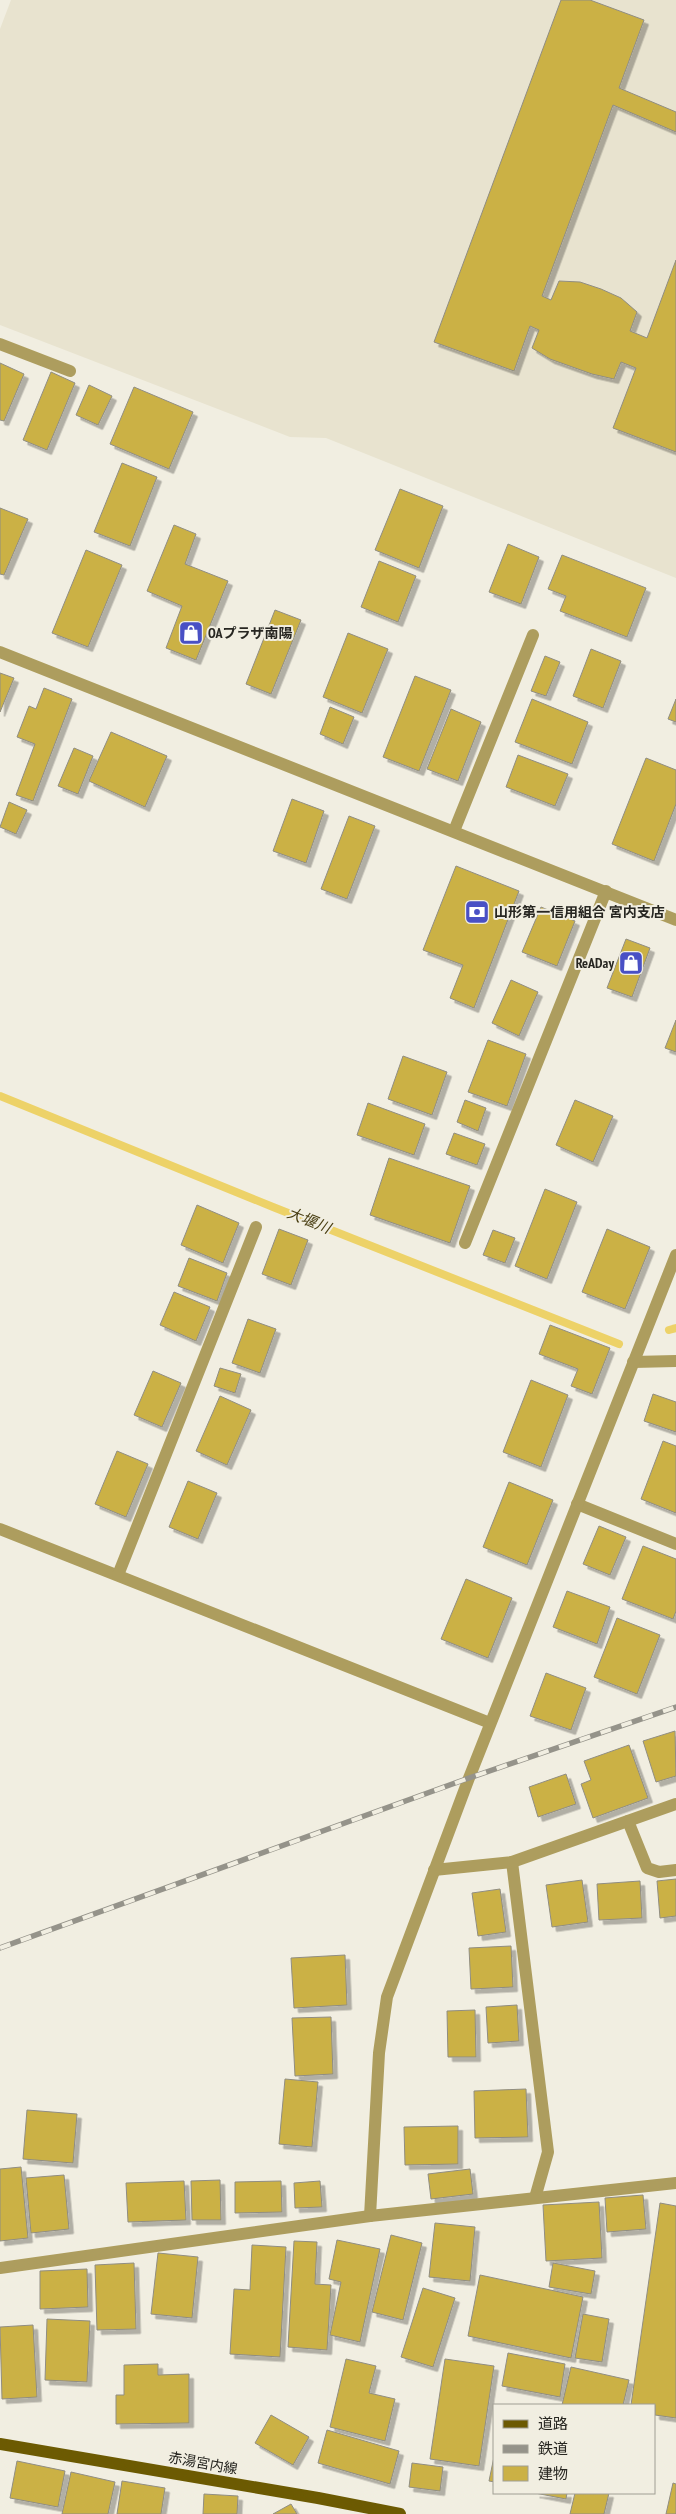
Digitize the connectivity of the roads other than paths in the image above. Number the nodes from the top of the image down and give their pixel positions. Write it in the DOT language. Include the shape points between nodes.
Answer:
graph roads {
  1 [pos="0,344"];
  2 [pos="70,371"];
  3 [pos="533,634"];
  4 [pos="0,652"];
  5 [pos="454,831"];
  6 [pos="606,891"];
  7 [pos="676,920"];
  8 [pos="256,1227"];
  9 [pos="465,1243"];
  10 [pos="676,1256"];
  11 [pos="676,1361"];
  12 [pos="633,1362"];
  13 [pos="577,1504"];
  14 [pos="0,1529"];
  15 [pos="676,1544"];
  16 [pos="118,1575"];
  17 [pos="490,1724"];
  18 [pos="676,1804"];
  19 [pos="628,1821"];
  20 [pos="512,1862"];
  21 [pos="434,1870"];
  22 [pos="676,1870"];
  23 [pos="676,2183"];
  24 [pos="535,2198"];
  25 [pos="370,2216"];
  26 [pos="0,2268"];
  27 [pos="0,2444"];
  28 [pos="400,2514"];
  1 -- 2 [label="street"];
  3 -- 5 [label="street"];
  4 -- 5 [label="street"];
  5 -- 6 [label="street"];
  6 -- 7 [label="street"];
  6 -- 9 [label="street"];
  8 -- 16 [label="street"];
  10 -- 12 [label="street"];
  11 -- 12 [label="street"];
  12 -- 13 [label="street"];
  13 -- 15 [label="street"];
  13 -- 17 [label="street"];
  14 -- 16 [label="street"];
  16 -- 17 [label="street"];
  17 -- 21 [label="street"];
  18 -- 19 [label="street"];
  19 -- 20 [label="street"];
  19 -- 22 [label="street" via="647,1868 659,1872"];
  20 -- 21 [label="street"];
  20 -- 24 [label="street" via="548,2152"];
  21 -- 25 [label="street" via="387,1997 379,2053"];
  23 -- 24 [label="street"];
  24 -- 25 [label="street"];
  25 -- 26 [label="street"];
  27 -- 28 [label="main road, 赤湯宮内線"];
}
